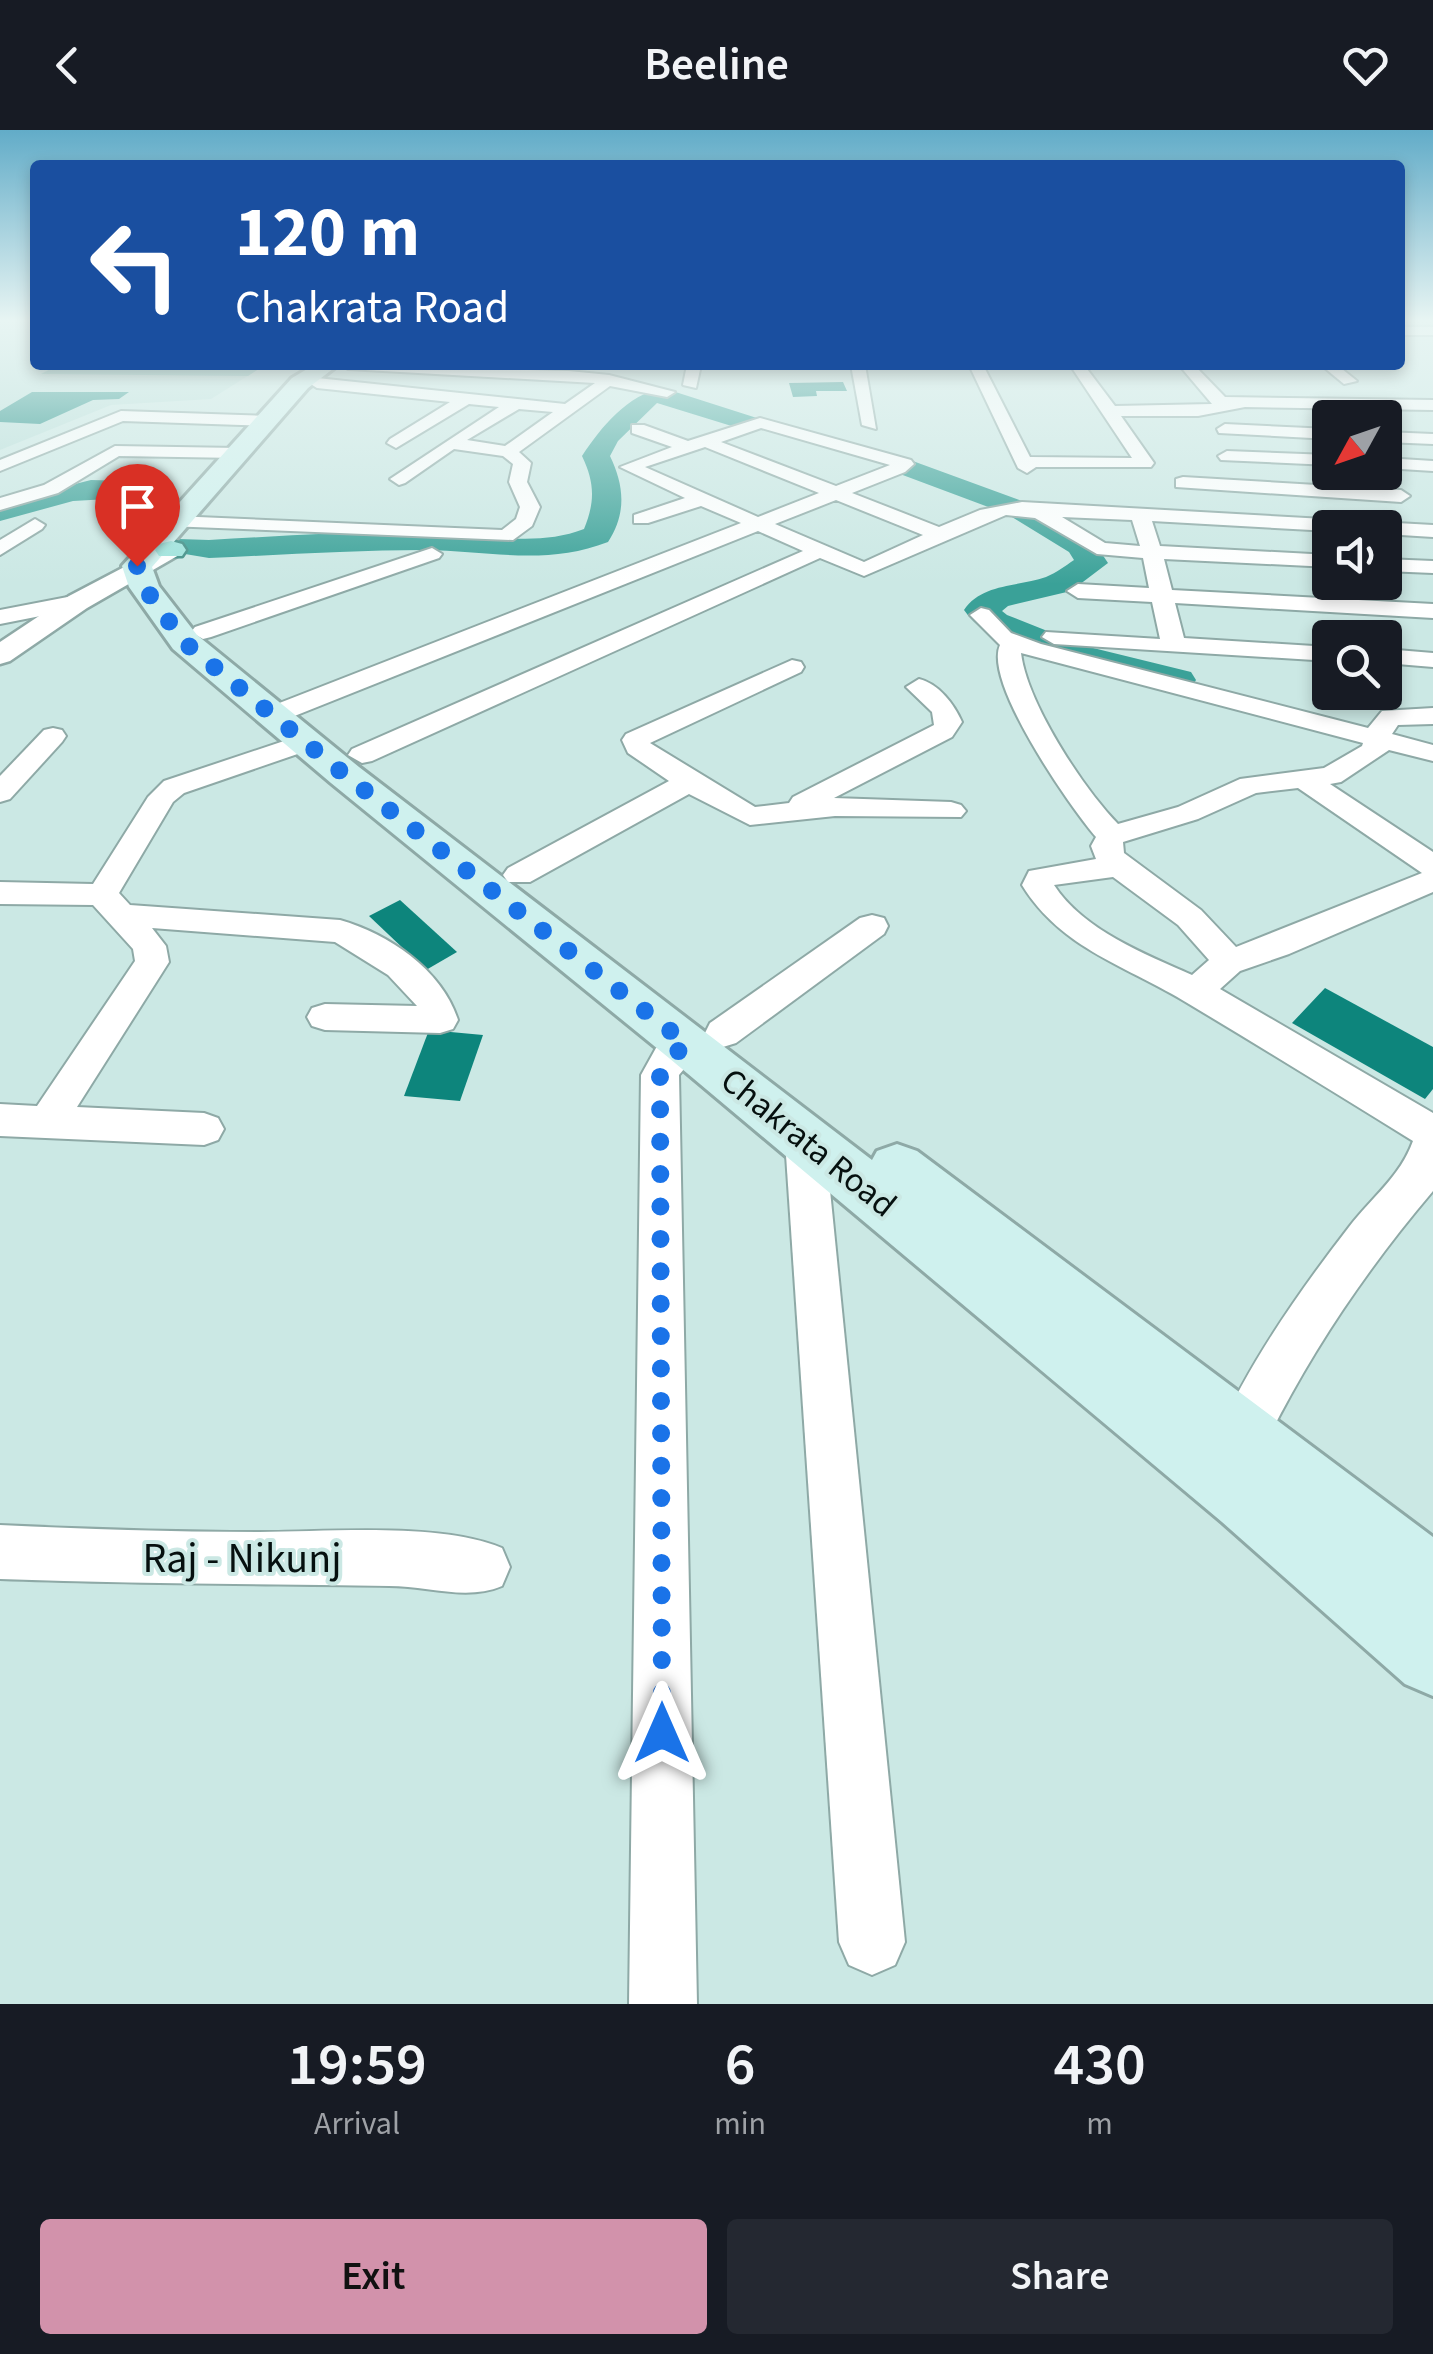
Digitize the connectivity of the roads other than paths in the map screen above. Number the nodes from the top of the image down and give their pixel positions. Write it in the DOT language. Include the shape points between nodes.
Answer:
graph roads {
  1 [pos="278,408"];
  2 [pos="295,408"];
  3 [pos="449,408"];
  4 [pos="508,408"];
  5 [pos="562,408"];
  6 [pos="867,408"];
  7 [pos="998,408"];
  8 [pos="1108,408"];
  9 [pos="1214,408"];
  10 [pos="566,409"];
  11 [pos="1110,411"];
  12 [pos="266,421"];
  13 [pos="870,425"];
  14 [pos="638,429"];
  15 [pos="1224,430"];
  16 [pos="1312,433"];
  17 [pos="1402,438"];
  18 [pos="1433,439"];
  19 [pos="396,443"];
  20 [pos="451,443"];
  21 [pos="696,444"];
  22 [pos="508,452"];
  23 [pos="238,453"];
  24 [pos="1227,456"];
  25 [pos="1312,459"];
  26 [pos="0,466"];
  27 [pos="1402,466"];
  28 [pos="1433,466"];
  29 [pos="399,479"];
  30 [pos="1183,483"];
  31 [pos="1399,490"];
  32 [pos="0,492"];
  33 [pos="835,492"];
  34 [pos="30,496"];
  35 [pos="1402,496"];
  36 [pos="699,500"];
  37 [pos="0,504"];
  38 [pos="1032,510"];
  39 [pos="1140,514"];
  40 [pos="641,518"];
  41 [pos="36,524"];
  42 [pos="753,524"];
  43 [pos="1430,534"];
  44 [pos="942,535"];
  45 [pos="170,542"];
  46 [pos="0,549"];
  47 [pos="818,551"];
  48 [pos="1152,552"];
  49 [pos="432,554"];
  50 [pos="1312,560"];
  51 [pos="1402,566"];
  52 [pos="1433,568"];
  53 [pos="1078,591"];
  54 [pos="1161,595"];
  55 [pos="78,602"];
  56 [pos="1433,611"];
  57 [pos="980,615"];
  58 [pos="0,617"];
  59 [pos="203,632"];
  60 [pos="1022,639"];
  61 [pos="1174,646"];
  62 [pos="1312,653"];
  63 [pos="0,655"];
  64 [pos="1402,657"];
  65 [pos="1433,660"];
  66 [pos="792,667"];
  67 [pos="919,686"];
  68 [pos="1433,716"];
  69 [pos="293,721"];
  70 [pos="52,736"];
  71 [pos="1380,736"];
  72 [pos="1433,753"];
  73 [pos="362,755"];
  74 [pos="1306,781"];
  75 [pos="689,782"];
  76 [pos="0,793"];
  77 [pos="951,812"];
  78 [pos="782,813"];
  79 [pos="1115,851"];
  80 [pos="1433,866"];
  81 [pos="518,876"];
  82 [pos="1433,880"];
  83 [pos="14,893"];
  84 [pos="111,905"];
  85 [pos="872,926"];
  86 [pos="0,927"];
  87 [pos="1228,962"];
  88 [pos="1196,991"];
  89 [pos="325,1016"];
  90 [pos="705,1038"];
  91 [pos="0,1120"];
  92 [pos="47,1122"];
  93 [pos="204,1129"];
  94 [pos="1433,1133"];
  95 [pos="806,1140"];
  96 [pos="1433,1142"];
  97 [pos="1242,1436"];
  98 [pos="0,1552"];
  99 [pos="483,1566"];
  100 [pos="1433,1584"];
  101 [pos="1433,1656"];
  102 [pos="872,1942"];
  103 [pos="662,2004"];
  1 -- 12 [label="main road"];
  2 -- 45 [label="main road" via="224,498"];
  3 -- 19 [label="street"];
  4 -- 20 [label="street"];
  5 -- 10 [label="street"];
  6 -- 13 [label="street"];
  7 -- 11 [label="street" via="1026,465 1147,461"];
  8 -- 11 [label="street"];
  9 -- 11 [label="street"];
  10 -- 22 [label="street"];
  12 -- 23 [label="main road"];
  12 -- 26 [label="street" via="120,416"];
  14 -- 21 [label="street"];
  15 -- 16 [label="street"];
  17 -- 18 [label="street"];
  20 -- 22 [label="street"];
  20 -- 29 [label="street"];
  21 -- 33 [label="street"];
  21 -- 33 [label="street" via="764,423 904,464"];
  21 -- 36 [label="street" via="629,468"];
  22 -- 45 [label="street" via="522,463 518,487 530,508 522,525 498,538 405,530"];
  23 -- 34 [label="street" via="116,450"];
  23 -- 45 [label="main road"];
  24 -- 25 [label="street"];
  27 -- 28 [label="street"];
  30 -- 35 [label="street"];
  31 -- 35 [label="street"];
  32 -- 34 [label="street"];
  33 -- 42 [label="street"];
  33 -- 44 [label="street"];
  34 -- 37 [label="street"];
  35 -- 43 [label="street"];
  36 -- 40 [label="street"];
  36 -- 42 [label="street"];
  38 -- 39 [label="street"];
  38 -- 44 [label="street" via="1001,510"];
  38 -- 48 [label="street" via="1098,548"];
  39 -- 43 [label="street"];
  39 -- 48 [label="street"];
  41 -- 46 [label="street"];
  42 -- 47 [label="street"];
  42 -- 69 [label="street"];
  44 -- 47 [label="street" via="864,570"];
  45 -- 55 [label="street"];
  45 -- 59 [label="main road, Chakrata Road" via="165,579"];
  45 -- 69 [label="main road, Chakrata Road" via="144,587 184,642"];
  47 -- 73 [label="street"];
  48 -- 50 [label="street"];
  48 -- 54 [label="street"];
  49 -- 59 [label="street"];
  51 -- 52 [label="street"];
  53 -- 54 [label="street"];
  54 -- 56 [label="street"];
  54 -- 61 [label="street"];
  55 -- 58 [label="street"];
  55 -- 63 [label="street"];
  57 -- 60 [label="street" via="994,632"];
  59 -- 69 [label="main road, Chakrata Road"];
  60 -- 61 [label="street"];
  60 -- 71 [label="street" via="1259,710"];
  60 -- 79 [label="street" via="1007,658 1012,679"];
  61 -- 62 [label="street"];
  64 -- 65 [label="street"];
  66 -- 75 [label="street" via="635,740"];
  67 -- 78 [label="street" via="943,709 949,722 943,730"];
  68 -- 71 [label="street" via="1391,717"];
  69 -- 73 [label="main road, Chakrata Road"];
  69 -- 84 [label="street" via="162,797"];
  69 -- 90 [label="main road, Chakrata Road"];
  70 -- 76 [label="street"];
  71 -- 72 [label="street"];
  71 -- 74 [label="street" via="1375,750 1343,772"];
  73 -- 81 [label="main road, Chakrata Road"];
  74 -- 79 [label="street" via="1237,788"];
  74 -- 80 [label="street"];
  75 -- 78 [label="street" via="750,816"];
  75 -- 81 [label="street"];
  77 -- 78 [label="street" via="888,806"];
  79 -- 87 [label="street" via="1219,946"];
  79 -- 88 [label="street" via="1040,878 1038,885 1054,909 1106,946"];
  81 -- 90 [label="main road, Chakrata Road"];
  82 -- 87 [label="street"];
  83 -- 84 [label="street"];
  83 -- 86 [label="street"];
  84 -- 89 [label="street" via="340,931 368,940 433,998 440,1020"];
  84 -- 92 [label="street" via="149,946 152,962"];
  85 -- 90 [label="street"];
  87 -- 88 [label="street"];
  88 -- 94 [label="street"];
  90 -- 95 [label="main road, Chakrata Road"];
  90 -- 97 [label="main road, Chakrata Road"];
  90 -- 103 [label="street" via="670,1058 660,1076"];
  91 -- 92 [label="street"];
  92 -- 93 [label="street"];
  95 -- 101 [label="main road, Chakrata Road"];
  95 -- 102 [label="street"];
  96 -- 97 [label="street" via="1421,1176 1365,1239"];
  97 -- 100 [label="main road, Chakrata Road"];
  98 -- 99 [label="street, Raj - Nikunj"];
}
